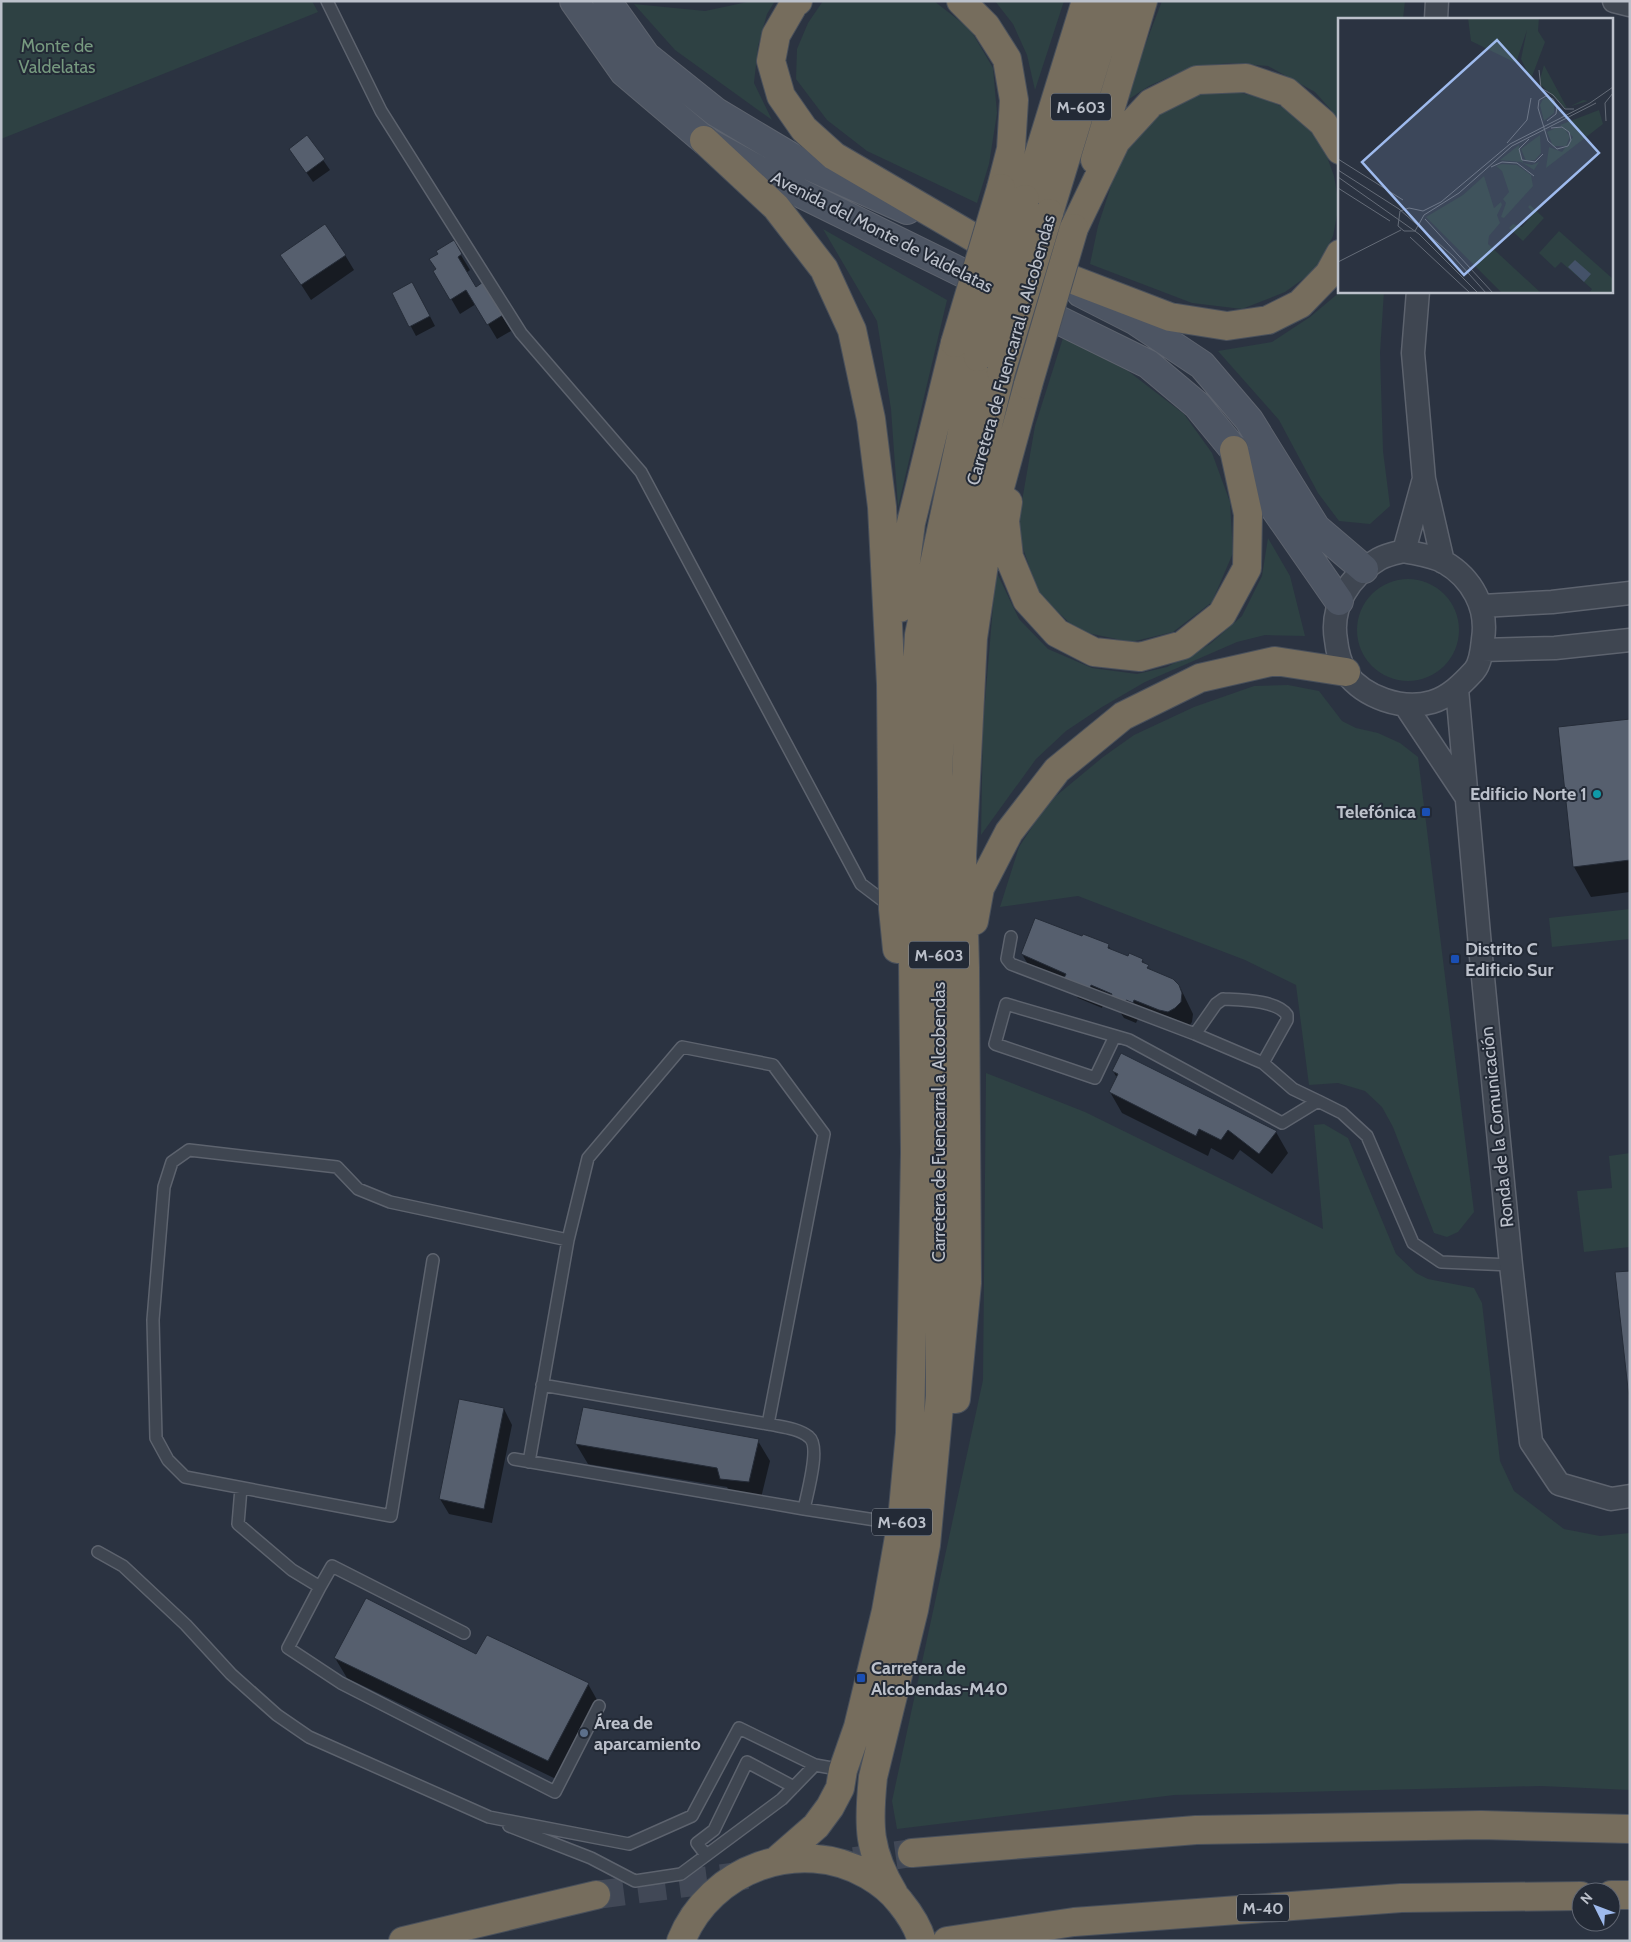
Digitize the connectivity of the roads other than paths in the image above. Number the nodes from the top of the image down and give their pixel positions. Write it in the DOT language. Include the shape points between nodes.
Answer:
graph roads {
  1 [pos="327,1"];
  2 [pos="574,1"];
  3 [pos="607,1"];
  4 [pos="798,1"];
  5 [pos="961,1"];
  6 [pos="1086,1"];
  7 [pos="1114,1"];
  8 [pos="1143,1"];
  9 [pos="1437,1"];
  10 [pos="1614,1"];
  11 [pos="1630,6"];
  12 [pos="1436,18"];
  13 [pos="704,140"];
  14 [pos="1338,147"];
  15 [pos="1013,194"];
  16 [pos="1074,228"];
  17 [pos="995,250"];
  18 [pos="1338,258"];
  19 [pos="1418,292"];
  20 [pos="1028,385"];
  21 [pos="1234,450"];
  22 [pos="1424,479"];
  23 [pos="1404,551"];
  24 [pos="1443,562"];
  25 [pos="1364,569"];
  26 [pos="1630,593"];
  27 [pos="1339,601"];
  28 [pos="1482,606"];
  29 [pos="1630,640"];
  30 [pos="1482,650"];
  31 [pos="1346,672"];
  32 [pos="891,684"];
  33 [pos="1457,689"];
  34 [pos="1405,705"];
  35 [pos="1468,799"];
  36 [pos="893,909"];
  37 [pos="1011,937"];
  38 [pos="965,967"];
  39 [pos="1195,1034"];
  40 [pos="1115,1036"];
  41 [pos="1263,1063"];
  42 [pos="1318,1101"];
  43 [pos="916,1152"];
  44 [pos="568,1240"];
  45 [pos="433,1260"];
  46 [pos="1510,1265"];
  47 [pos="542,1385"];
  48 [pos="768,1424"];
  49 [pos="514,1459"];
  50 [pos="529,1462"];
  51 [pos="241,1488"];
  52 [pos="1630,1496"];
  53 [pos="804,1509"];
  54 [pos="901,1524"];
  55 [pos="926,1544"];
  56 [pos="98,1552"];
  57 [pos="320,1587"];
  58 [pos="464,1634"];
  59 [pos="599,1706"];
  60 [pos="815,1765"];
  61 [pos="843,1770"];
  62 [pos="794,1787"];
  63 [pos="489,1817"];
  64 [pos="1630,1829"];
  65 [pos="912,1853"];
  66 [pos="706,1856"];
  67 [pos="778,1860"];
  68 [pos="894,1894"];
  69 [pos="596,1895"];
  70 [pos="1571,1896"];
  71 [pos="403,1941"];
  72 [pos="681,1941"];
  73 [pos="922,1941"];
  74 [pos="947,1941"];
  1 -- 36 [label="lane" via="381,111 521,333 641,472 861,884"];
  2 -- 13 [label="street, Avenida del Monte de Valdelatas" via="624,72"];
  3 -- 17 [label="street, Avenida del Monte de Valdelatas" via="646,56 716,112 798,161"];
  4 -- 17 [label="highway" via="776,35 771,61 781,96 804,129 834,156"];
  5 -- 15 [label="highway" via="986,26 1007,59 1014,100"];
  6 -- 15 [label="highway, M-603"];
  7 -- 55 [label="highway, Carretera de Fuencarral a Alcobendas / M-603, bridge" via="1001,372 964,523 946,635 938,770 940,1396"];
  8 -- 16 [label="highway"];
  9 -- 12 [label="street"];
  10 -- 11 [label="street"];
  13 -- 21 [label="street, Avenida del Monte de Valdelatas" via="804,195 1148,364 1197,405"];
  13 -- 32 [label="highway" via="776,207 824,269 852,330 871,420 882,507"];
  14 -- 16 [label="highway" via="1323,123 1287,92 1246,78 1196,80 1150,103 1116,141"];
  15 -- 32 [label="highway, bridge" via="955,343 911,523"];
  15 -- 43 [label="highway, Carretera de Fuencarral a Alcobendas / M-603, bridge" via="919,635 911,763"];
  16 -- 20 [label="highway, bridge"];
  17 -- 18 [label="highway" via="1170,317 1227,326 1268,320 1300,304 1329,274"];
  17 -- 25 [label="street, Avenida del Monte de Valdelatas" via="1136,321 1202,365 1249,420 1316,528"];
  19 -- 22 [label="street" via="1413,353"];
  20 -- 21 [label="highway" via="1005,522 1009,557 1027,600 1057,633 1094,652 1140,657 1183,645 1222,614 1247,568 1248,514"];
  20 -- 38 [label="highway" via="990,524 973,638 962,856"];
  21 -- 27 [label="street, Avenida del Monte de Valdelatas"];
  22 -- 23 [label="street"];
  22 -- 24 [label="street"];
  23 -- 24 [label="street"];
  23 -- 25 [label="street" via="1381,558"];
  24 -- 28 [label="street" via="1462,575"];
  25 -- 27 [label="street" via="1349,584"];
  26 -- 28 [label="street"];
  27 -- 31 [label="street" via="1334,631"];
  28 -- 30 [label="street" via="1485,628"];
  29 -- 30 [label="street" via="1555,648"];
  30 -- 33 [label="street" via="1476,668"];
  31 -- 34 [label="street" via="1356,683 1381,699"];
  31 -- 38 [label="highway" via="1275,661 1200,678 1123,716 1057,770 1009,832 980,888"];
  32 -- 36 [label="highway"];
  33 -- 34 [label="street" via="1431,702"];
  33 -- 35 [label="street, Ronda de la Comunicación"];
  34 -- 35 [label="street"];
  35 -- 46 [label="street, Ronda de la Comunicación"];
  36 -- 43 [label="highway"];
  37 -- 39 [label="lane" via="1007,959 1011,964"];
  38 -- 55 [label="highway" via="967,1282 950,1455"];
  39 -- 41 [label="lane"];
  39 -- 41 [label="lane" via="1223,999 1266,1003 1285,1011 1287,1020"];
  40 -- 40 [label="lane" via="1006,1004 995,1044 1095,1078"];
  40 -- 42 [label="lane" via="1129,1040 1282,1123"];
  41 -- 42 [label="lane" via="1293,1089"];
  42 -- 46 [label="lane" via="1342,1113 1367,1136 1413,1243 1441,1262"];
  43 -- 54 [label="highway, Carretera de Fuencarral a Alcobendas / M-603" via="910,1433"];
  44 -- 47 [label="lane"];
  44 -- 48 [label="lane" via="588,1158 682,1047 773,1065 824,1134"];
  44 -- 51 [label="lane" via="390,1202 358,1189 337,1167 189,1150 172,1162 164,1186 153,1320 156,1438 168,1460 185,1477"];
  45 -- 51 [label="lane" via="391,1516"];
  46 -- 52 [label="street, Ronda de la Comunicación" via="1532,1442 1559,1484 1611,1498"];
  47 -- 48 [label="lane"];
  47 -- 50 [label="lane"];
  48 -- 53 [label="lane" via="811,1438 815,1449"];
  49 -- 50 [label="lane"];
  50 -- 53 [label="lane"];
  51 -- 57 [label="lane" via="238,1524 292,1570"];
  53 -- 54 [label="lane"];
  54 -- 61 [label="highway, Carretera de Fuencarral a Alcobendas / M-603" via="886,1611 858,1727"];
  55 -- 68 [label="highway, Carretera de Fuencarral a Alcobendas / M-603" via="870,1804 873,1850 881,1873"];
  56 -- 63 [label="lane" via="123,1566 186,1625 231,1674 277,1715 309,1737"];
  57 -- 58 [label="lane" via="332,1566"];
  57 -- 59 [label="lane" via="288,1648 341,1683 555,1792"];
  60 -- 61 [label="lane"];
  60 -- 62 [label="lane"];
  60 -- 63 [label="lane" via="739,1728 692,1816 629,1844"];
  61 -- 67 [label="highway, Carretera de Fuencarral a Alcobendas / M-603" via="840,1788 830,1807 816,1826"];
  62 -- 66 [label="lane"];
  62 -- 66 [label="lane" via="747,1762 714,1830 697,1843"];
  63 -- 66 [label="lane" via="591,1858 635,1881 682,1874"];
  64 -- 65 [label="highway" via="1481,1825 1196,1830"];
  67 -- 68 [label="highway, M-603" via="810,1857 838,1862 858,1869"];
  67 -- 72 [label="highway, M-603" via="750,1869 726,1883 702,1905"];
  68 -- 73 [label="highway, M-603"];
  69 -- 71 [label="highway"];
  70 -- 74 [label="highway, M-40" via="1400,1898 1074,1922"];
}
